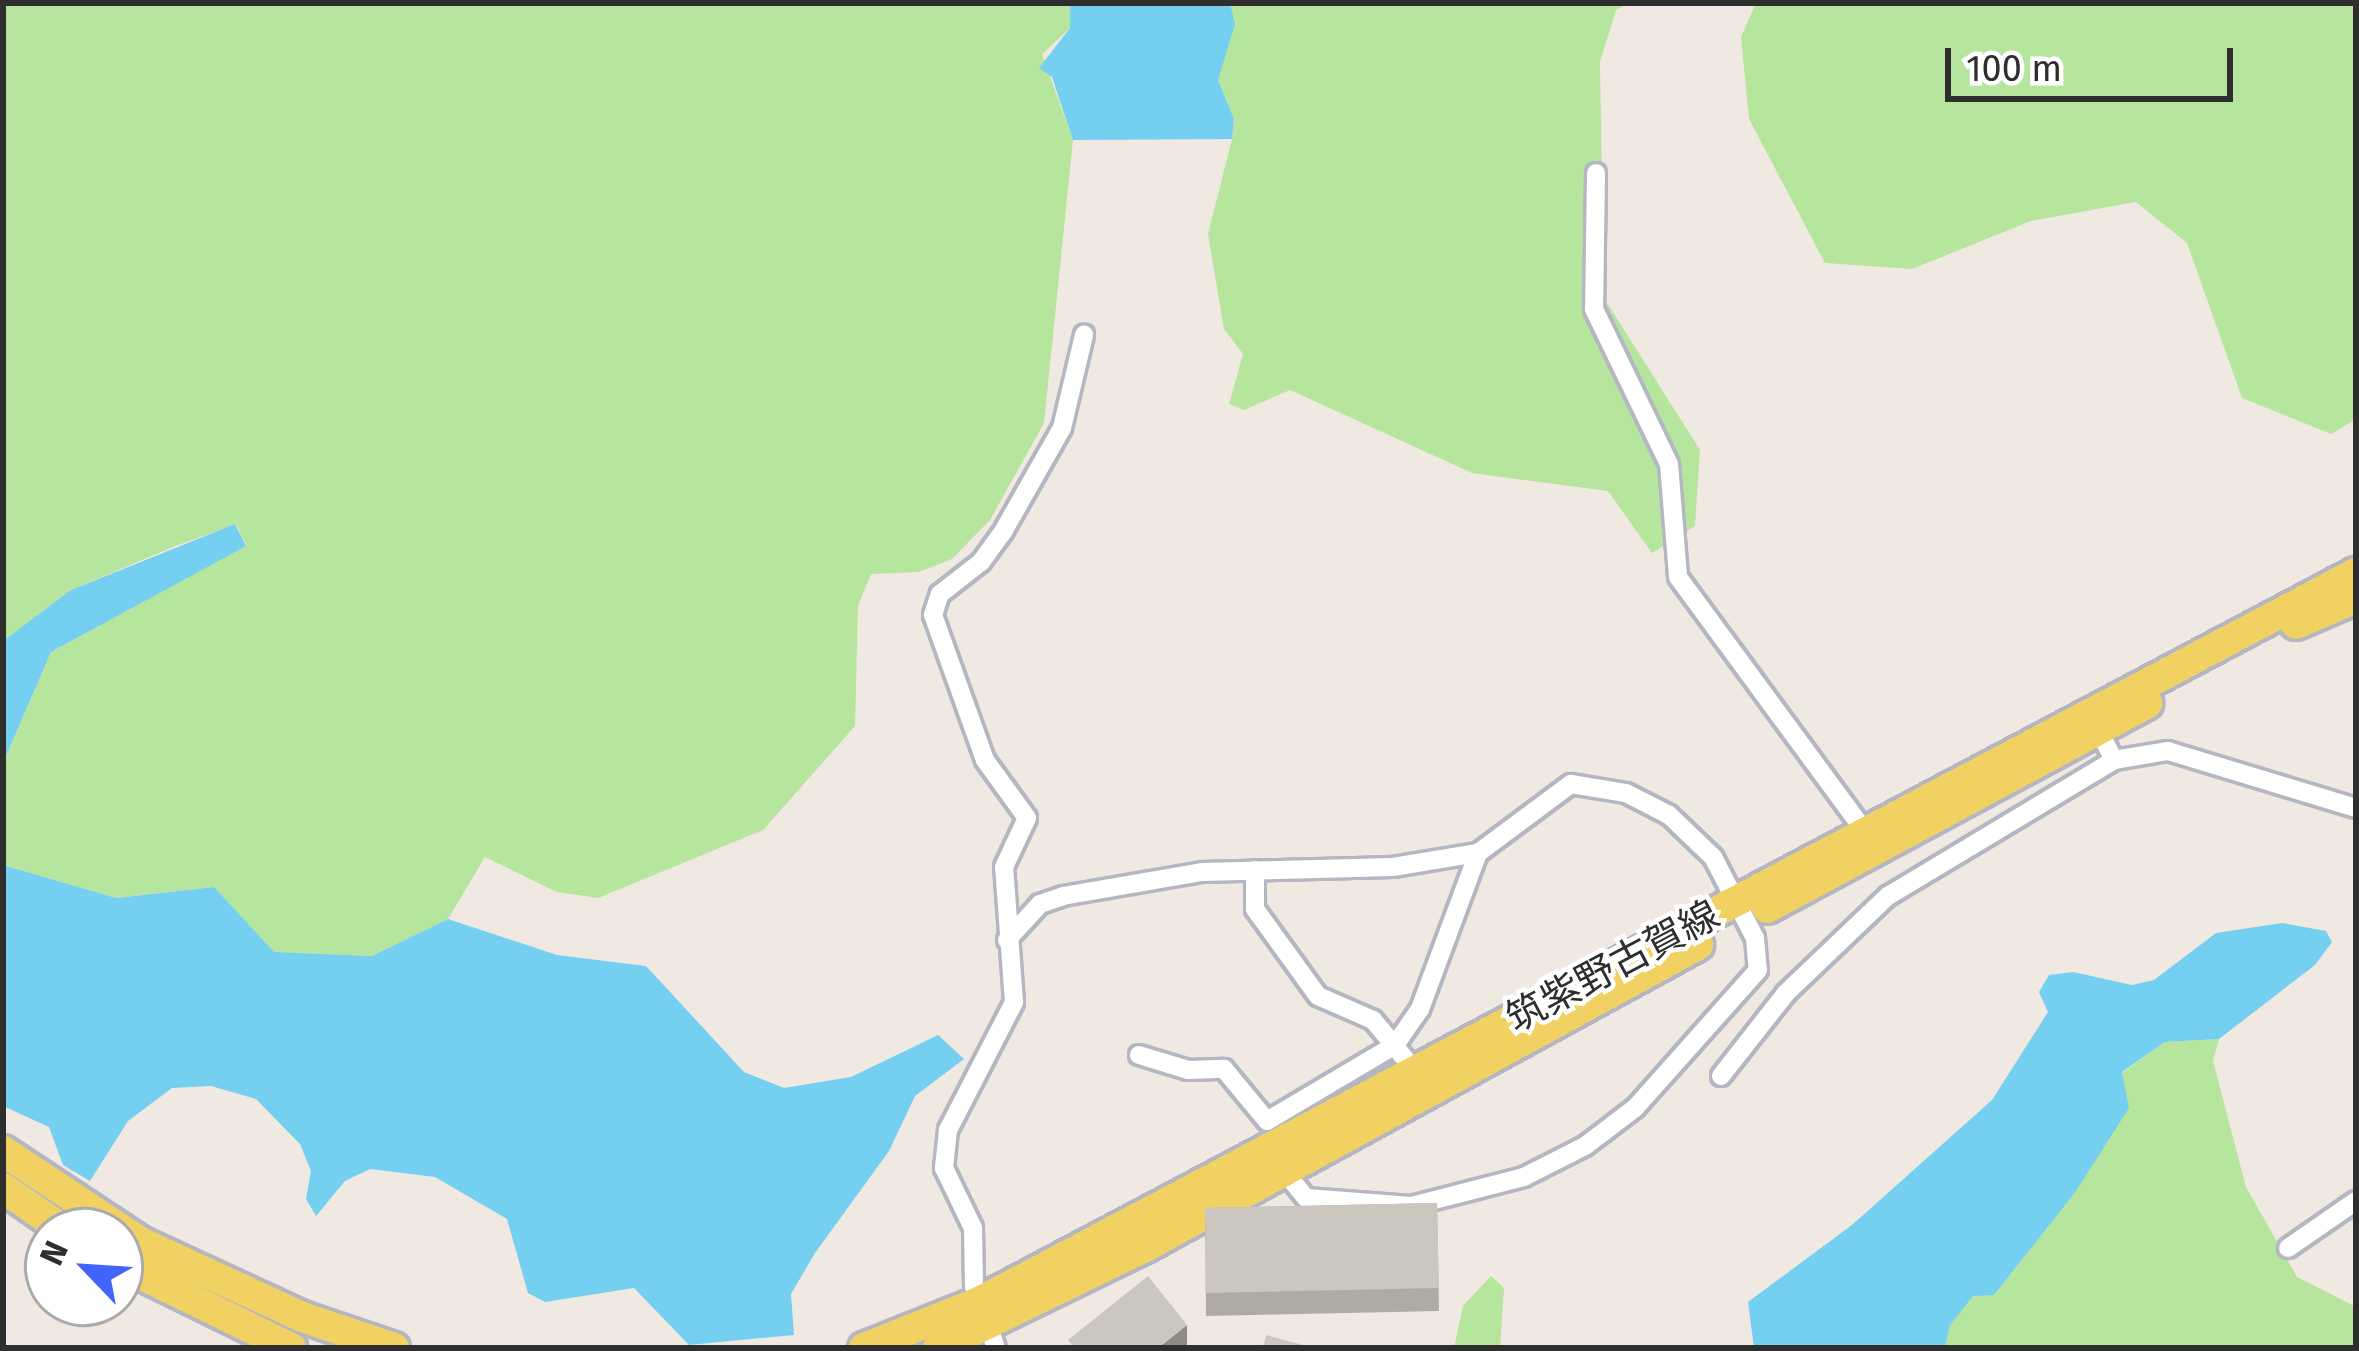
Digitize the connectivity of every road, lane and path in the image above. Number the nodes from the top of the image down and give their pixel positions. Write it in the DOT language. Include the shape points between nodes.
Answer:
graph roads {
  1 [pos="1596,173"];
  2 [pos="1084,335"];
  3 [pos="2356,573"];
  4 [pos="2356,598"];
  5 [pos="2094,720"];
  6 [pos="2114,760"];
  7 [pos="2356,808"];
  8 [pos="1864,830"];
  9 [pos="1478,853"];
  10 [pos="1255,870"];
  11 [pos="1740,911"];
  12 [pos="1007,940"];
  13 [pos="1395,1045"];
  14 [pos="1139,1055"];
  15 [pos="1416,1072"];
  16 [pos="1721,1076"];
  17 [pos="3,1151"];
  18 [pos="1277,1161"];
  19 [pos="3,1188"];
  20 [pos="2356,1201"];
  21 [pos="30,1207"];
  22 [pos="2288,1248"];
  23 [pos="144,1276"];
  24 [pos="988,1325"];
  25 [pos="290,1348"];
  26 [pos="394,1348"];
  27 [pos="864,1348"];
  28 [pos="938,1348"];
  1 -- 8 [label="street" via="1594,308 1670,464 1678,577"];
  2 -- 12 [label="street" via="1062,428 982,562 940,594 933,615 985,760 1027,818 1004,867"];
  3 -- 5 [label="main road, 筑紫野古賀線"];
  4 -- 5 [label="main road, 筑紫野古賀線"];
  5 -- 6 [label="street"];
  5 -- 8 [label="main road, 筑紫野古賀線"];
  5 -- 11 [label="main road, 筑紫野古賀線"];
  6 -- 7 [label="street" via="2168,751"];
  6 -- 16 [label="street" via="1888,896 1786,993"];
  8 -- 11 [label="main road, 筑紫野古賀線"];
  9 -- 10 [label="street" via="1393,867"];
  9 -- 11 [label="street" via="1571,784 1626,793 1669,814 1713,857"];
  9 -- 13 [label="street" via="1420,1010"];
  10 -- 12 [label="street" via="1064,896 1040,904"];
  10 -- 13 [label="street" via="1256,909 1318,996 1373,1019"];
  11 -- 15 [label="main road, 筑紫野古賀線"];
  11 -- 18 [label="main road, 筑紫野古賀線"];
  11 -- 18 [label="street" via="1758,970 1635,1108 1585,1146 1524,1177 1411,1206 1306,1198"];
  12 -- 24 [label="street" via="1014,1002 948,1130 944,1168 973,1228"];
  13 -- 14 [label="street" via="1267,1121 1224,1070 1188,1070"];
  13 -- 15 [label="street"];
  15 -- 18 [label="main road, 筑紫野古賀線"];
  17 -- 26 [label="main road" via="142,1244 302,1317"];
  18 -- 24 [label="main road, 筑紫野古賀線"];
  19 -- 21 [label="main road"];
  20 -- 22 [label="street"];
  23 -- 25 [label="main road"];
  24 -- 27 [label="main road, 筑紫野古賀線"];
  24 -- 28 [label="main road, 筑紫野古賀線"];
}
